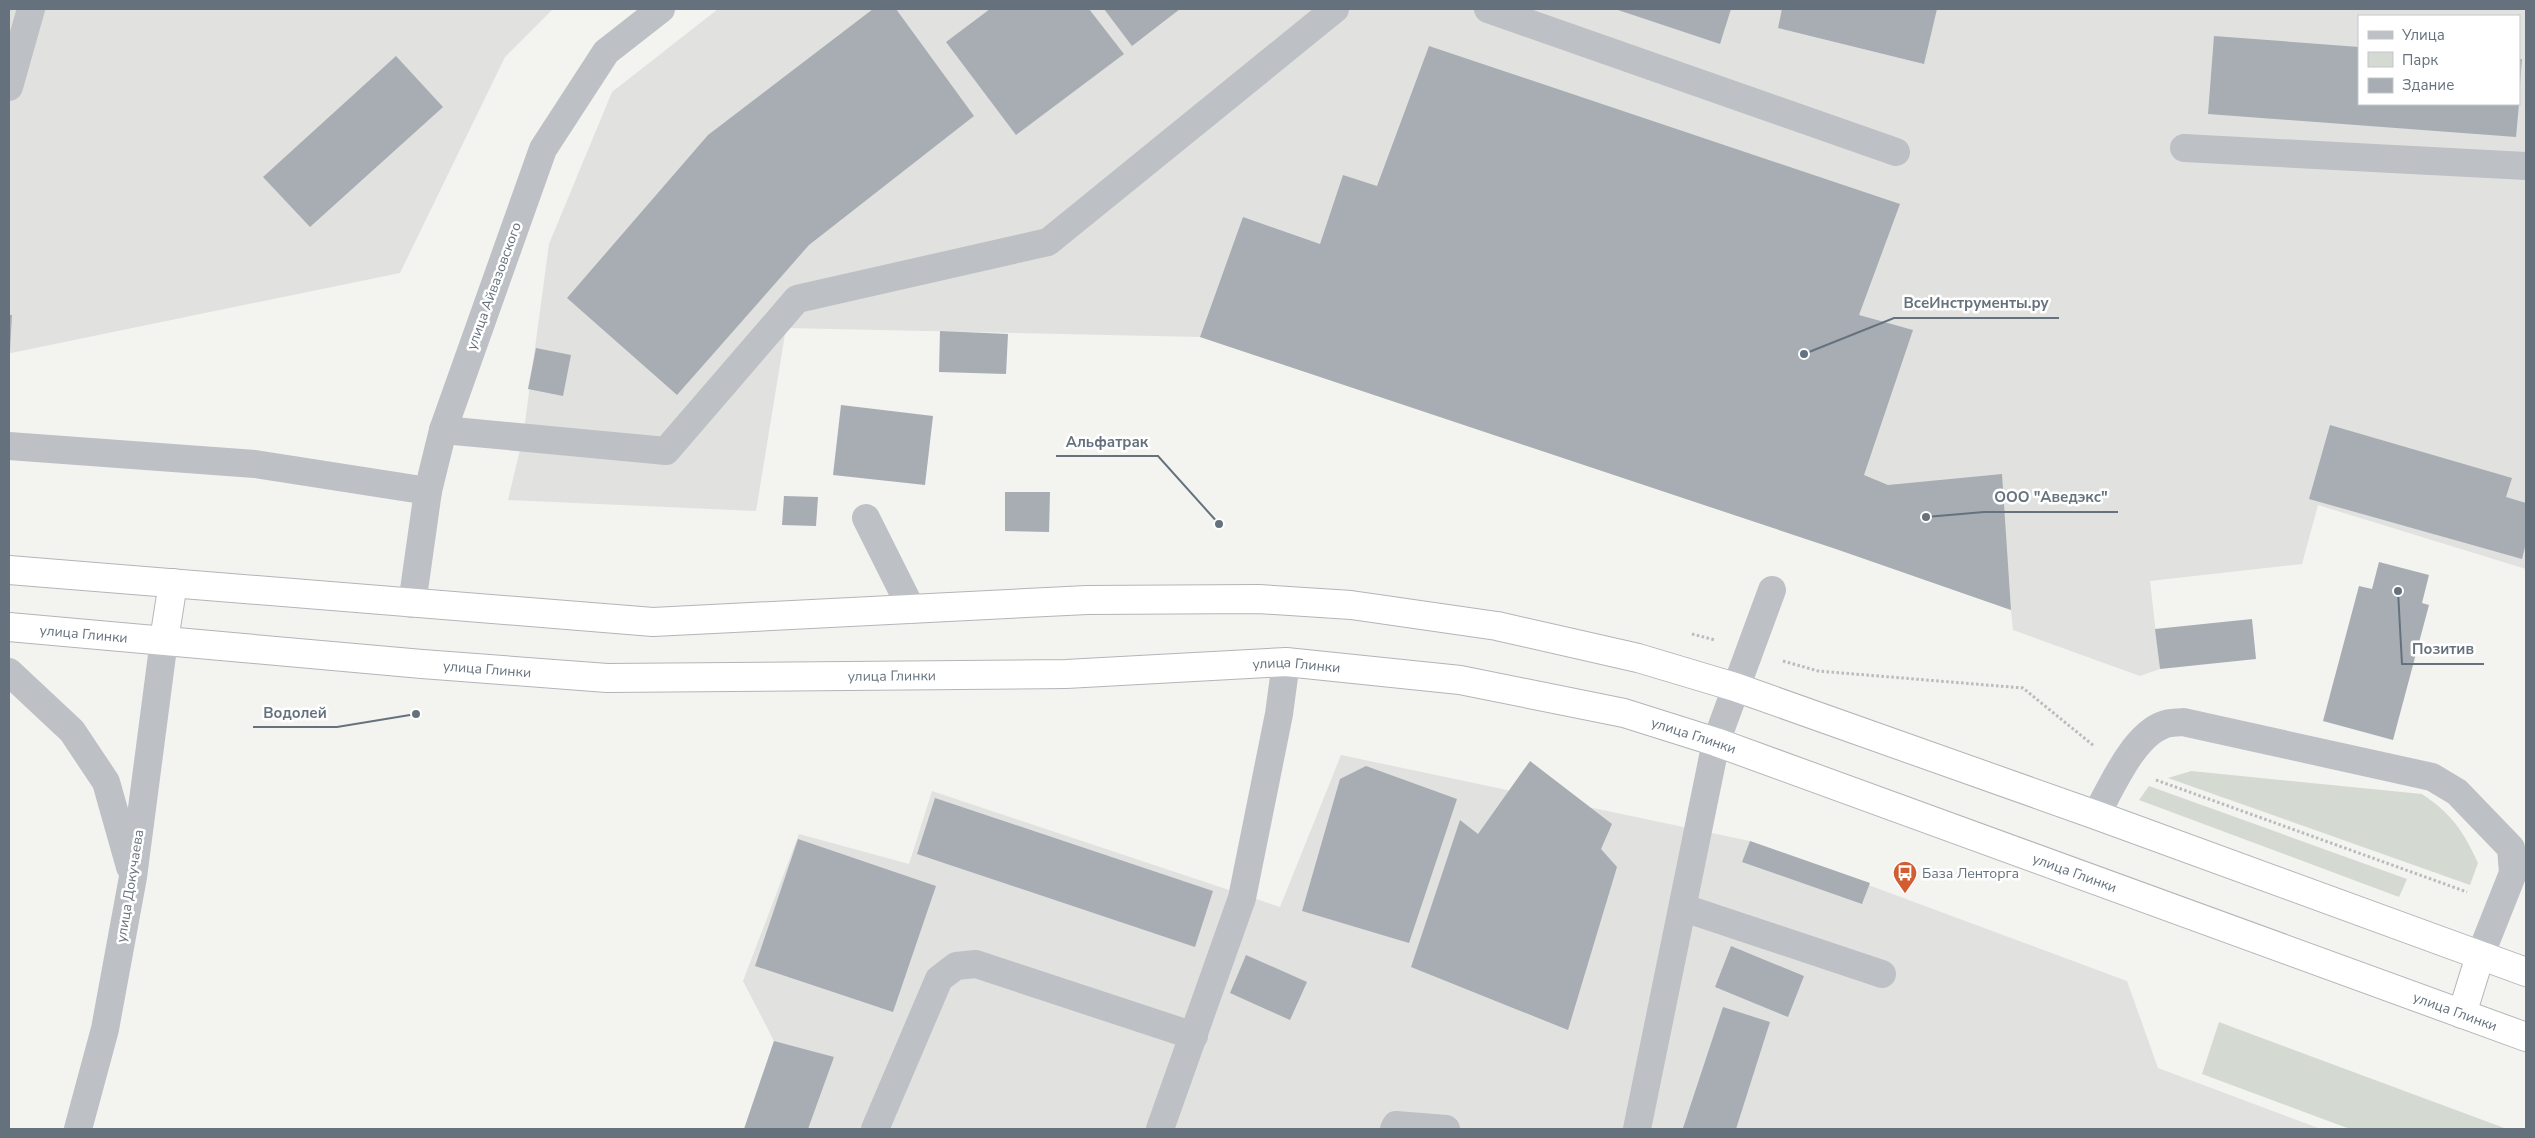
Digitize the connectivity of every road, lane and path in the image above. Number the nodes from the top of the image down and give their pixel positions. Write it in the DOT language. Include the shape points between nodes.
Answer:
graph roads {
  1 [pos="31,9"];
  2 [pos="661,9"];
  3 [pos="1336,9"];
  4 [pos="1488,9"];
  5 [pos="9,88"];
  6 [pos="2184,148"];
  7 [pos="1896,152"];
  8 [pos="2526,166"];
  9 [pos="443,430"];
  10 [pos="9,446"];
  11 [pos="428,492"];
  12 [pos="866,518"];
  13 [pos="9,570"];
  14 [pos="173,583"];
  15 [pos="1772,590"];
  16 [pos="412,604"];
  17 [pos="912,610"];
  18 [pos="9,627"];
  19 [pos="164,640"];
  20 [pos="1286,662"];
  21 [pos="9,672"];
  22 [pos="1735,687"];
  23 [pos="1716,742"];
  24 [pos="2096,815"];
  25 [pos="133,877"];
  26 [pos="1684,908"];
  27 [pos="2480,956"];
  28 [pos="2526,972"];
  29 [pos="1882,974"];
  30 [pos="2462,1014"];
  31 [pos="1194,1036"];
  32 [pos="2526,1037"];
  33 [pos="78,1129"];
  34 [pos="874,1129"];
  35 [pos="1160,1129"];
  36 [pos="1394,1129"];
  37 [pos="1446,1129"];
  38 [pos="1637,1129"];
  1 -- 5 [label="lane"];
  2 -- 9 [label="lane, улица Айвазовского" via="606,52 543,149"];
  3 -- 9 [label="lane" via="1048,242 796,299 666,451"];
  4 -- 7 [label="lane"];
  6 -- 8 [label="lane"];
  9 -- 11 [label="lane, улица Айвазовского"];
  10 -- 11 [label="lane" via="255,464"];
  11 -- 16 [label="lane, улица Айвазовского"];
  12 -- 17 [label="lane"];
  13 -- 14 [label="highway"];
  14 -- 16 [label="highway"];
  14 -- 19 [label="highway"];
  15 -- 22 [label="lane"];
  16 -- 17 [label="highway" via="653,622"];
  17 -- 22 [label="highway" via="1087,600 1258,600 1351,605 1497,626 1638,658"];
  18 -- 19 [label="highway, улица Глинки"];
  19 -- 20 [label="highway, улица Глинки" via="607,678 1066,674"];
  19 -- 25 [label="lane, улица Докучаева"];
  20 -- 23 [label="highway, улица Глинки" via="1460,680 1624,713"];
  20 -- 31 [label="lane" via="1279,714 1242,898"];
  21 -- 25 [label="lane" via="72,731 106,782"];
  22 -- 23 [label="lane"];
  22 -- 24 [label="highway"];
  23 -- 26 [label="lane"];
  23 -- 30 [label="highway, улица Глинки"];
  24 -- 27 [label="highway"];
  24 -- 27 [label="lane" via="2122,768 2146,735 2164,724 2183,722 2432,776 2457,792 2511,848 2513,872"];
  25 -- 33 [label="lane, улица Докучаева" via="105,1029"];
  26 -- 29 [label="lane"];
  26 -- 38 [label="lane"];
  27 -- 28 [label="highway"];
  27 -- 30 [label="highway"];
  30 -- 32 [label="highway, улица Глинки"];
  31 -- 34 [label="lane" via="976,964 956,966 939,979"];
  31 -- 35 [label="lane"];
  36 -- 37 [label="lane" via="1396,1125"];
}
